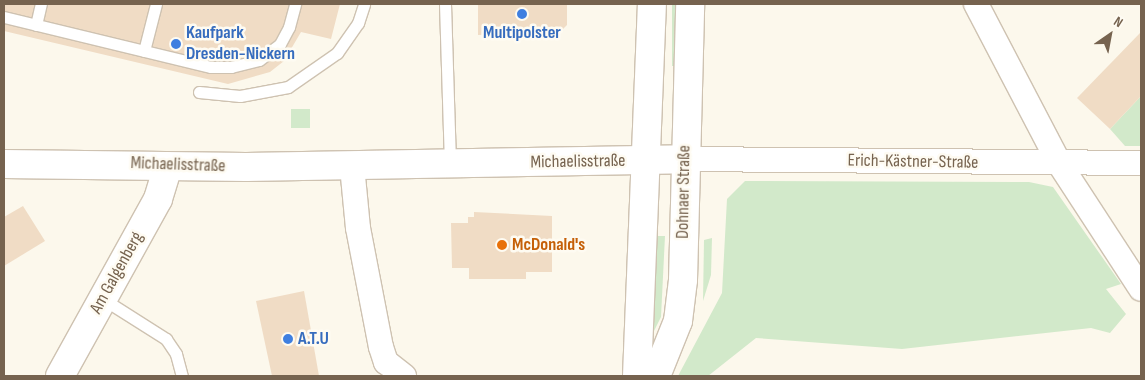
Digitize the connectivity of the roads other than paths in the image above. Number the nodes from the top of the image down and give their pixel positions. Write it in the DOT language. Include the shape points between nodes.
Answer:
graph roads {
  1 [pos="41,4"];
  2 [pos="156,4"];
  3 [pos="295,4"];
  4 [pos="364,4"];
  5 [pos="445,4"];
  6 [pos="652,4"];
  7 [pos="690,4"];
  8 [pos="976,4"];
  9 [pos="4,17"];
  10 [pos="36,25"];
  11 [pos="144,51"];
  12 [pos="199,92"];
  13 [pos="685,159"];
  14 [pos="646,160"];
  15 [pos="1059,163"];
  16 [pos="1141,163"];
  17 [pos="4,164"];
  18 [pos="450,164"];
  19 [pos="168,166"];
  20 [pos="352,166"];
  21 [pos="1141,289"];
  22 [pos="103,299"];
  23 [pos="60,376"];
  24 [pos="182,376"];
  25 [pos="404,376"];
  26 [pos="637,376"];
  27 [pos="656,376"];
  1 -- 10 [label="lane"];
  2 -- 11 [label="lane"];
  3 -- 11 [label="lane" via="280,44 259,60 231,67 211,67"];
  4 -- 12 [label="lane" via="358,23 337,53 288,87 240,96"];
  5 -- 18 [label="lane"];
  6 -- 14 [label="main road"];
  7 -- 13 [label="main road, Dohnaer Straße"];
  8 -- 15 [label="street"];
  9 -- 10 [label="lane"];
  10 -- 11 [label="lane"];
  13 -- 14 [label="main road, Michaelisstraße"];
  13 -- 15 [label="street, Erich-Kästner-Straße"];
  13 -- 27 [label="main road, Dohnaer Straße" via="683,280 678,321"];
  14 -- 18 [label="main road, Michaelisstraße"];
  14 -- 26 [label="main road"];
  15 -- 16 [label="street, Erich-Kästner-Straße"];
  15 -- 21 [label="street"];
  17 -- 19 [label="main road, Michaelisstraße"];
  18 -- 20 [label="main road, Michaelisstraße"];
  19 -- 20 [label="main road, Michaelisstraße"];
  19 -- 22 [label="main road, Am Galgenberg" via="158,199"];
  20 -- 25 [label="street" via="358,228 381,346 386,362"];
  22 -- 23 [label="main road, Am Galgenberg"];
  22 -- 24 [label="lane" via="166,340 176,354"];
}
